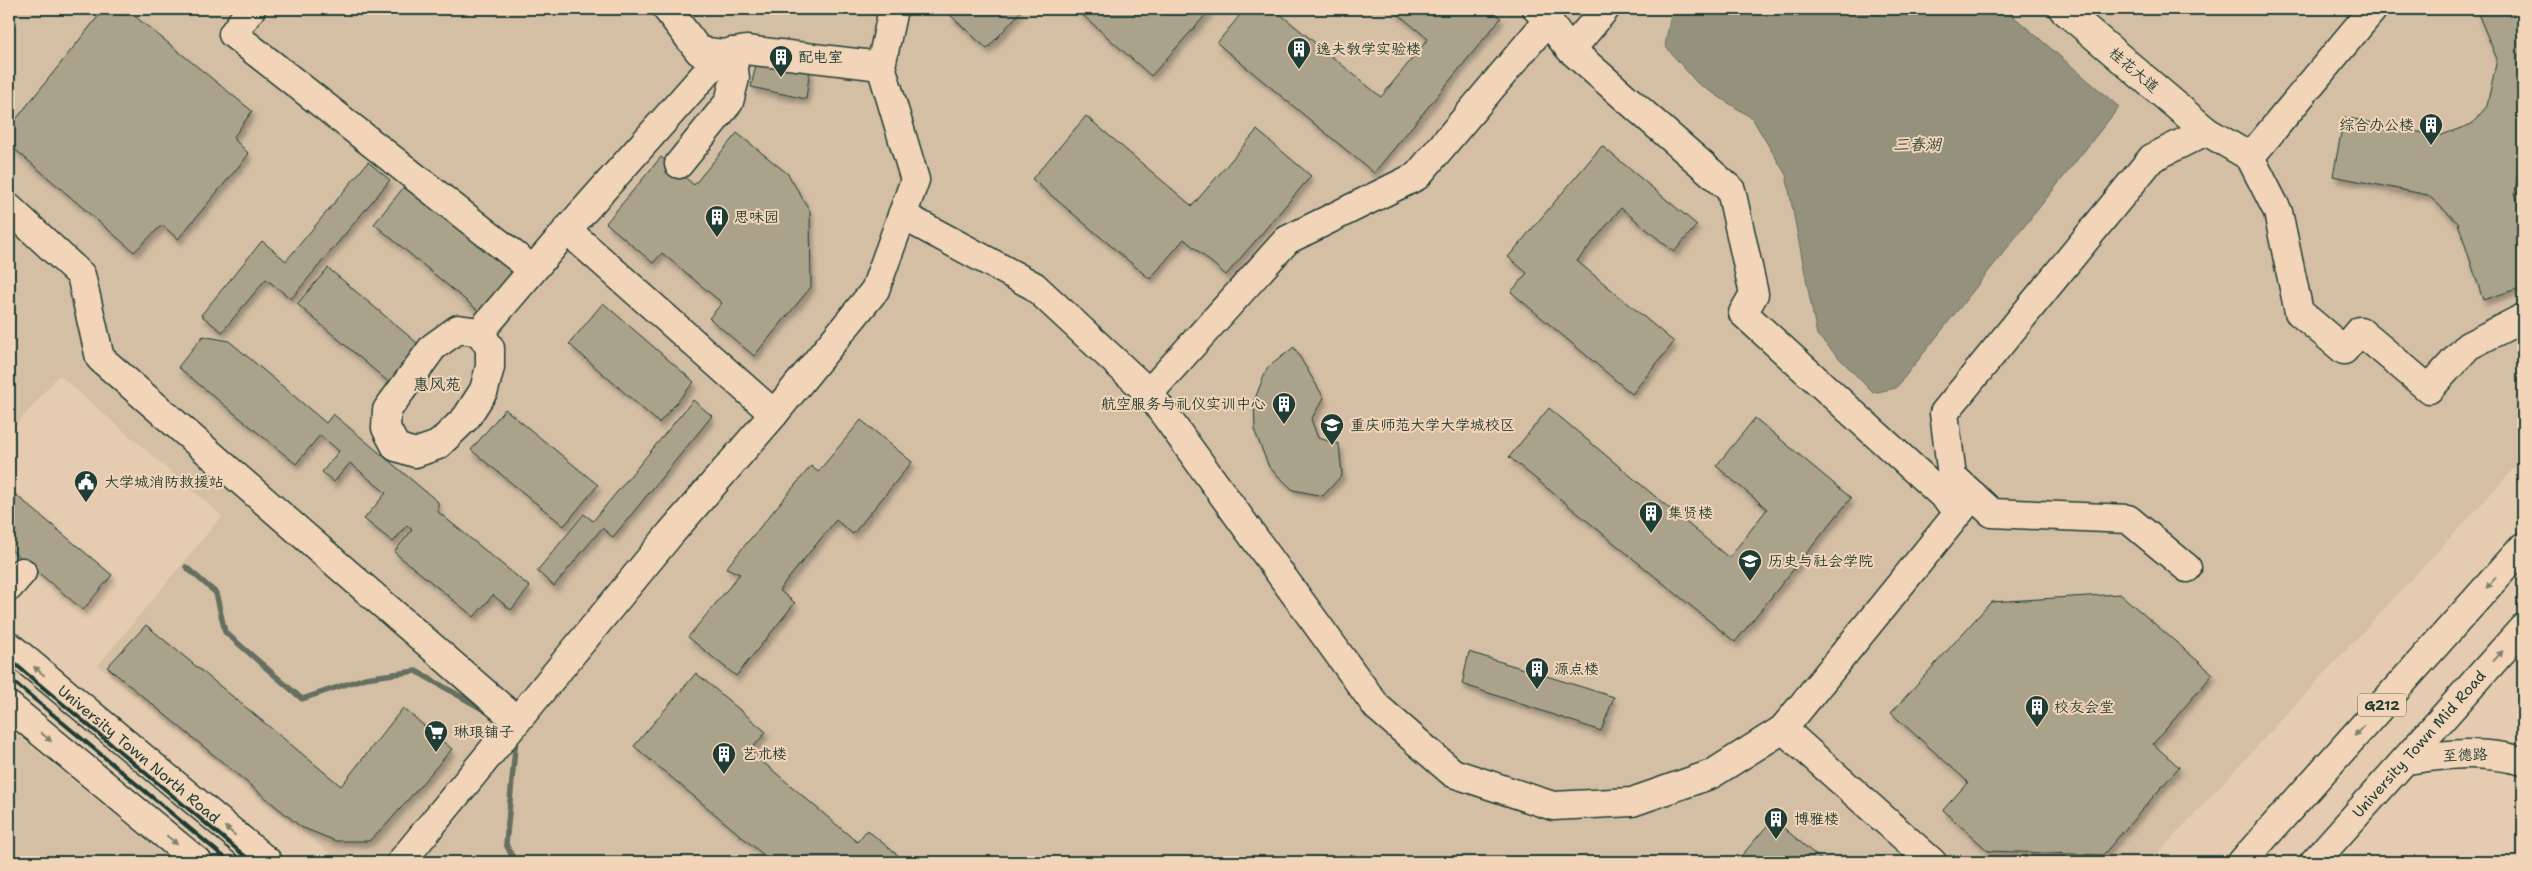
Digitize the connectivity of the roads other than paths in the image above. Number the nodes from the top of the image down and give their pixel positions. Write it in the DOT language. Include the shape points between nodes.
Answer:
graph roads {
  1 [pos="252,9"];
  2 [pos="667,9"];
  3 [pos="893,9"];
  4 [pos="1605,9"];
  5 [pos="2063,9"];
  6 [pos="2373,9"];
  7 [pos="1543,14"];
  8 [pos="1571,50"];
  9 [pos="728,53"];
  10 [pos="881,66"];
  11 [pos="2206,131"];
  12 [pos="2250,156"];
  13 [pos="679,164"];
  14 [pos="9,208"];
  15 [pos="902,215"];
  16 [pos="567,230"];
  17 [pos="523,262"];
  18 [pos="2523,318"];
  19 [pos="480,332"];
  20 [pos="1150,393"];
  21 [pos="774,414"];
  22 [pos="1966,503"];
  23 [pos="2523,547"];
  24 [pos="2187,568"];
  25 [pos="2523,628"];
  26 [pos="9,646"];
  27 [pos="9,706"];
  28 [pos="516,720"];
  29 [pos="1783,729"];
  30 [pos="2406,760"];
  31 [pos="2523,761"];
  32 [pos="198,862"];
  33 [pos="268,862"];
  34 [pos="401,862"];
  35 [pos="1932,862"];
  36 [pos="2242,862"];
  37 [pos="2314,862"];
  1 -- 17 [label="main road" via="233,34"];
  2 -- 9 [label="main road" via="699,51"];
  3 -- 10 [label="main road"];
  4 -- 8 [label="main road"];
  5 -- 11 [label="main road, 桂花大道"];
  6 -- 12 [label="main road"];
  7 -- 8 [label="main road"];
  7 -- 20 [label="main road" via="1417,176 1287,240"];
  8 -- 22 [label="main road" via="1731,190 1754,294 1743,314"];
  9 -- 10 [label="main road" via="746,50"];
  9 -- 13 [label="main road" via="735,78 729,102"];
  9 -- 16 [label="main road"];
  10 -- 15 [label="main road" via="915,180"];
  11 -- 12 [label="main road, 桂花大道"];
  11 -- 22 [label="main road" via="2152,158 1944,413 1952,476"];
  12 -- 18 [label="main road" via="2278,212 2298,312 2344,350 2360,331 2429,389 2468,346"];
  14 -- 28 [label="main road" via="82,275 100,358"];
  15 -- 20 [label="main road" via="1034,286"];
  15 -- 21 [label="main road" via="875,290"];
  16 -- 19 [label="main road"];
  16 -- 21 [label="main road"];
  19 -- 19 [label="main road" via="458,329 433,347 387,410 386,428 396,447 415,453 438,445 466,418 484,390 490,367 490,348"];
  20 -- 29 [label="main road" via="1377,708 1453,773 1553,806 1632,802 1712,774"];
  21 -- 28 [label="main road"];
  22 -- 24 [label="main road" via="1992,513 2128,520"];
  22 -- 29 [label="main road"];
  23 -- 36 [label="main road, G212, one-way"];
  30 -- 25 [label="main road, University Town Mid Road, one-way"];
  33 -- 26 [label="main road, University Town North Road, one-way"];
  27 -- 32 [label="main road, one-way"];
  28 -- 34 [label="main road"];
  29 -- 35 [label="main road"];
  30 -- 31 [label="main road, 至德路" via="2462,752 2495,754"];
  30 -- 37 [label="main road, University Town Mid Road"];
}
